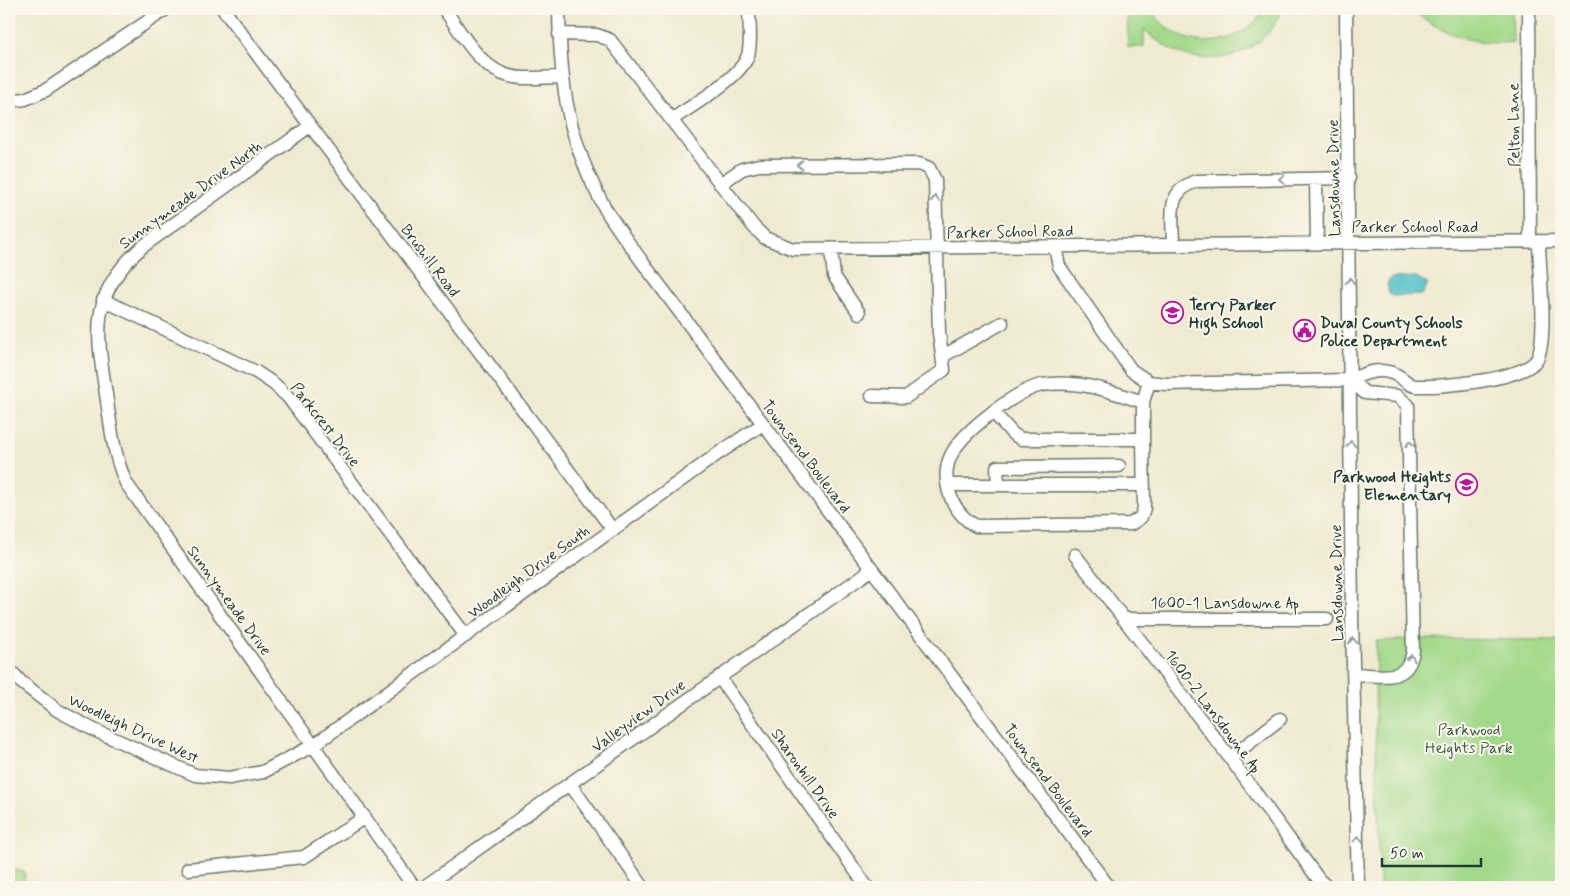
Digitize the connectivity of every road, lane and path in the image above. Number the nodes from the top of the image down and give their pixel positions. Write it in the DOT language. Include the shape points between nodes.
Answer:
graph roads {
  1 [pos="166,9"];
  2 [pos="223,9"];
  3 [pos="444,9"];
  4 [pos="559,9"];
  5 [pos="749,9"];
  6 [pos="1346,9"];
  7 [pos="1529,9"];
  8 [pos="560,34"];
  9 [pos="561,77"];
  10 [pos="9,101"];
  11 [pos="671,120"];
  12 [pos="310,126"];
  13 [pos="1349,178"];
  14 [pos="1316,179"];
  15 [pos="720,184"];
  16 [pos="1535,241"];
  17 [pos="1561,241"];
  18 [pos="1350,242"];
  19 [pos="1317,243"];
  20 [pos="1174,245"];
  21 [pos="1055,247"];
  22 [pos="936,248"];
  23 [pos="831,250"];
  24 [pos="103,300"];
  25 [pos="859,312"];
  26 [pos="1002,323"];
  27 [pos="943,356"];
  28 [pos="1350,380"];
  29 [pos="1149,382"];
  30 [pos="872,396"];
  31 [pos="1143,402"];
  32 [pos="994,413"];
  33 [pos="763,424"];
  34 [pos="1143,439"];
  35 [pos="1092,466"];
  36 [pos="1119,466"];
  37 [pos="948,485"];
  38 [pos="998,485"];
  39 [pos="1092,485"];
  40 [pos="1144,485"];
  41 [pos="613,530"];
  42 [pos="1075,555"];
  43 [pos="871,570"];
  44 [pos="1123,619"];
  45 [pos="1327,619"];
  46 [pos="466,636"];
  47 [pos="9,668"];
  48 [pos="1354,674"];
  49 [pos="719,677"];
  50 [pos="1280,719"];
  51 [pos="314,745"];
  52 [pos="1230,758"];
  53 [pos="570,784"];
  54 [pos="365,817"];
  55 [pos="188,869"];
  56 [pos="414,887"];
  57 [pos="424,887"];
  58 [pos="643,887"];
  59 [pos="867,887"];
  60 [pos="1109,887"];
  61 [pos="1327,887"];
  62 [pos="1358,887"];
  1 -- 10 [label="street" via="46,90 25,99"];
  2 -- 12 [label="street, Brushill Road"];
  3 -- 9 [label="street" via="490,66 504,75"];
  4 -- 8 [label="street, Townsend Boulevard"];
  5 -- 11 [label="street" via="749,46 745,62"];
  6 -- 13 [label="street, Lansdowne Drive"];
  7 -- 16 [label="street, Pelton Lane"];
  8 -- 9 [label="street, Townsend Boulevard"];
  8 -- 11 [label="street, Parker School Road" via="596,35 610,40"];
  9 -- 33 [label="street, Townsend Boulevard" via="577,148 608,212"];
  11 -- 15 [label="street, Parker School Road"];
  12 -- 24 [label="street, Sunnymeade Drive North" via="142,247 122,264"];
  12 -- 41 [label="street, Brushill Road"];
  13 -- 14 [label="street"];
  13 -- 18 [label="street, Lansdowne Drive"];
  14 -- 19 [label="street"];
  14 -- 20 [label="street, one-way" via="1196,181 1187,184 1174,200"];
  22 -- 15 [label="street, one-way" via="935,180 924,165 759,166 742,169"];
  15 -- 23 [label="street, Parker School Road" via="765,238 793,248"];
  16 -- 17 [label="street, Parker School Road"];
  16 -- 18 [label="street, Parker School Road"];
  16 -- 28 [label="street, Pelton Lane" via="1541,347 1537,360 1527,369 1474,381 1417,386 1387,372 1369,371"];
  18 -- 19 [label="street, Parker School Road"];
  28 -- 18 [label="street, Lansdowne Drive, one-way"];
  19 -- 20 [label="street, Parker School Road"];
  20 -- 21 [label="street, Parker School Road"];
  21 -- 22 [label="street, Parker School Road"];
  21 -- 29 [label="street" via="1059,266 1131,370"];
  22 -- 23 [label="street, Parker School Road"];
  22 -- 27 [label="street" via="939,333"];
  23 -- 25 [label="street" via="834,276"];
  24 -- 46 [label="street, Parkcrest Drive" via="256,372 274,384 288,397"];
  24 -- 51 [label="street, Sunnymeade Drive" via="99,349 116,459 126,482"];
  26 -- 27 [label="street"];
  27 -- 30 [label="street" via="944,370 906,397"];
  28 -- 29 [label="street, Pelton Lane"];
  48 -- 28 [label="street, Lansdowne Drive, one-way"];
  48 -- 28 [label="street, one-way" via="1396,675 1411,664 1413,651 1408,405 1397,396 1365,393"];
  29 -- 31 [label="street"];
  31 -- 32 [label="street" via="1105,389 1073,383 1041,385"];
  31 -- 34 [label="street"];
  32 -- 34 [label="street" via="1012,434 1021,439"];
  32 -- 37 [label="street" via="966,435 953,451 948,467"];
  33 -- 41 [label="street, Woodleigh Drive South"];
  33 -- 43 [label="street, Townsend Boulevard"];
  34 -- 40 [label="street"];
  35 -- 36 [label="street"];
  35 -- 38 [label="street" via="997,467"];
  35 -- 39 [label="street"];
  37 -- 38 [label="street"];
  37 -- 40 [label="street" via="952,502 964,520 976,526 1131,524 1141,517"];
  38 -- 39 [label="street"];
  39 -- 40 [label="street"];
  41 -- 46 [label="street, Woodleigh Drive South"];
  42 -- 44 [label="street, 1600-2 Lansdowne Ap"];
  43 -- 49 [label="street, Valleyview Drive"];
  43 -- 60 [label="street, Townsend Boulevard"];
  44 -- 45 [label="street, 1600-1 Lansdowne Ap"];
  44 -- 52 [label="street, 1600-2 Lansdowne Ap"];
  46 -- 51 [label="street, Woodleigh Drive South"];
  47 -- 51 [label="street, Woodleigh Drive West" via="21,682 57,710 138,751 195,775 229,778 263,772"];
  62 -- 48 [label="street, Lansdowne Drive, one-way"];
  49 -- 53 [label="street, Valleyview Drive"];
  49 -- 59 [label="street, Sharonhill Drive"];
  50 -- 52 [label="street"];
  51 -- 54 [label="street, Sunnymeade Drive"];
  52 -- 61 [label="street, 1600-2 Lansdowne Ap"];
  53 -- 57 [label="street, Valleyview Drive"];
  53 -- 58 [label="street"];
  54 -- 55 [label="street" via="304,858"];
  54 -- 56 [label="street, Sunnymeade Drive"];
}
